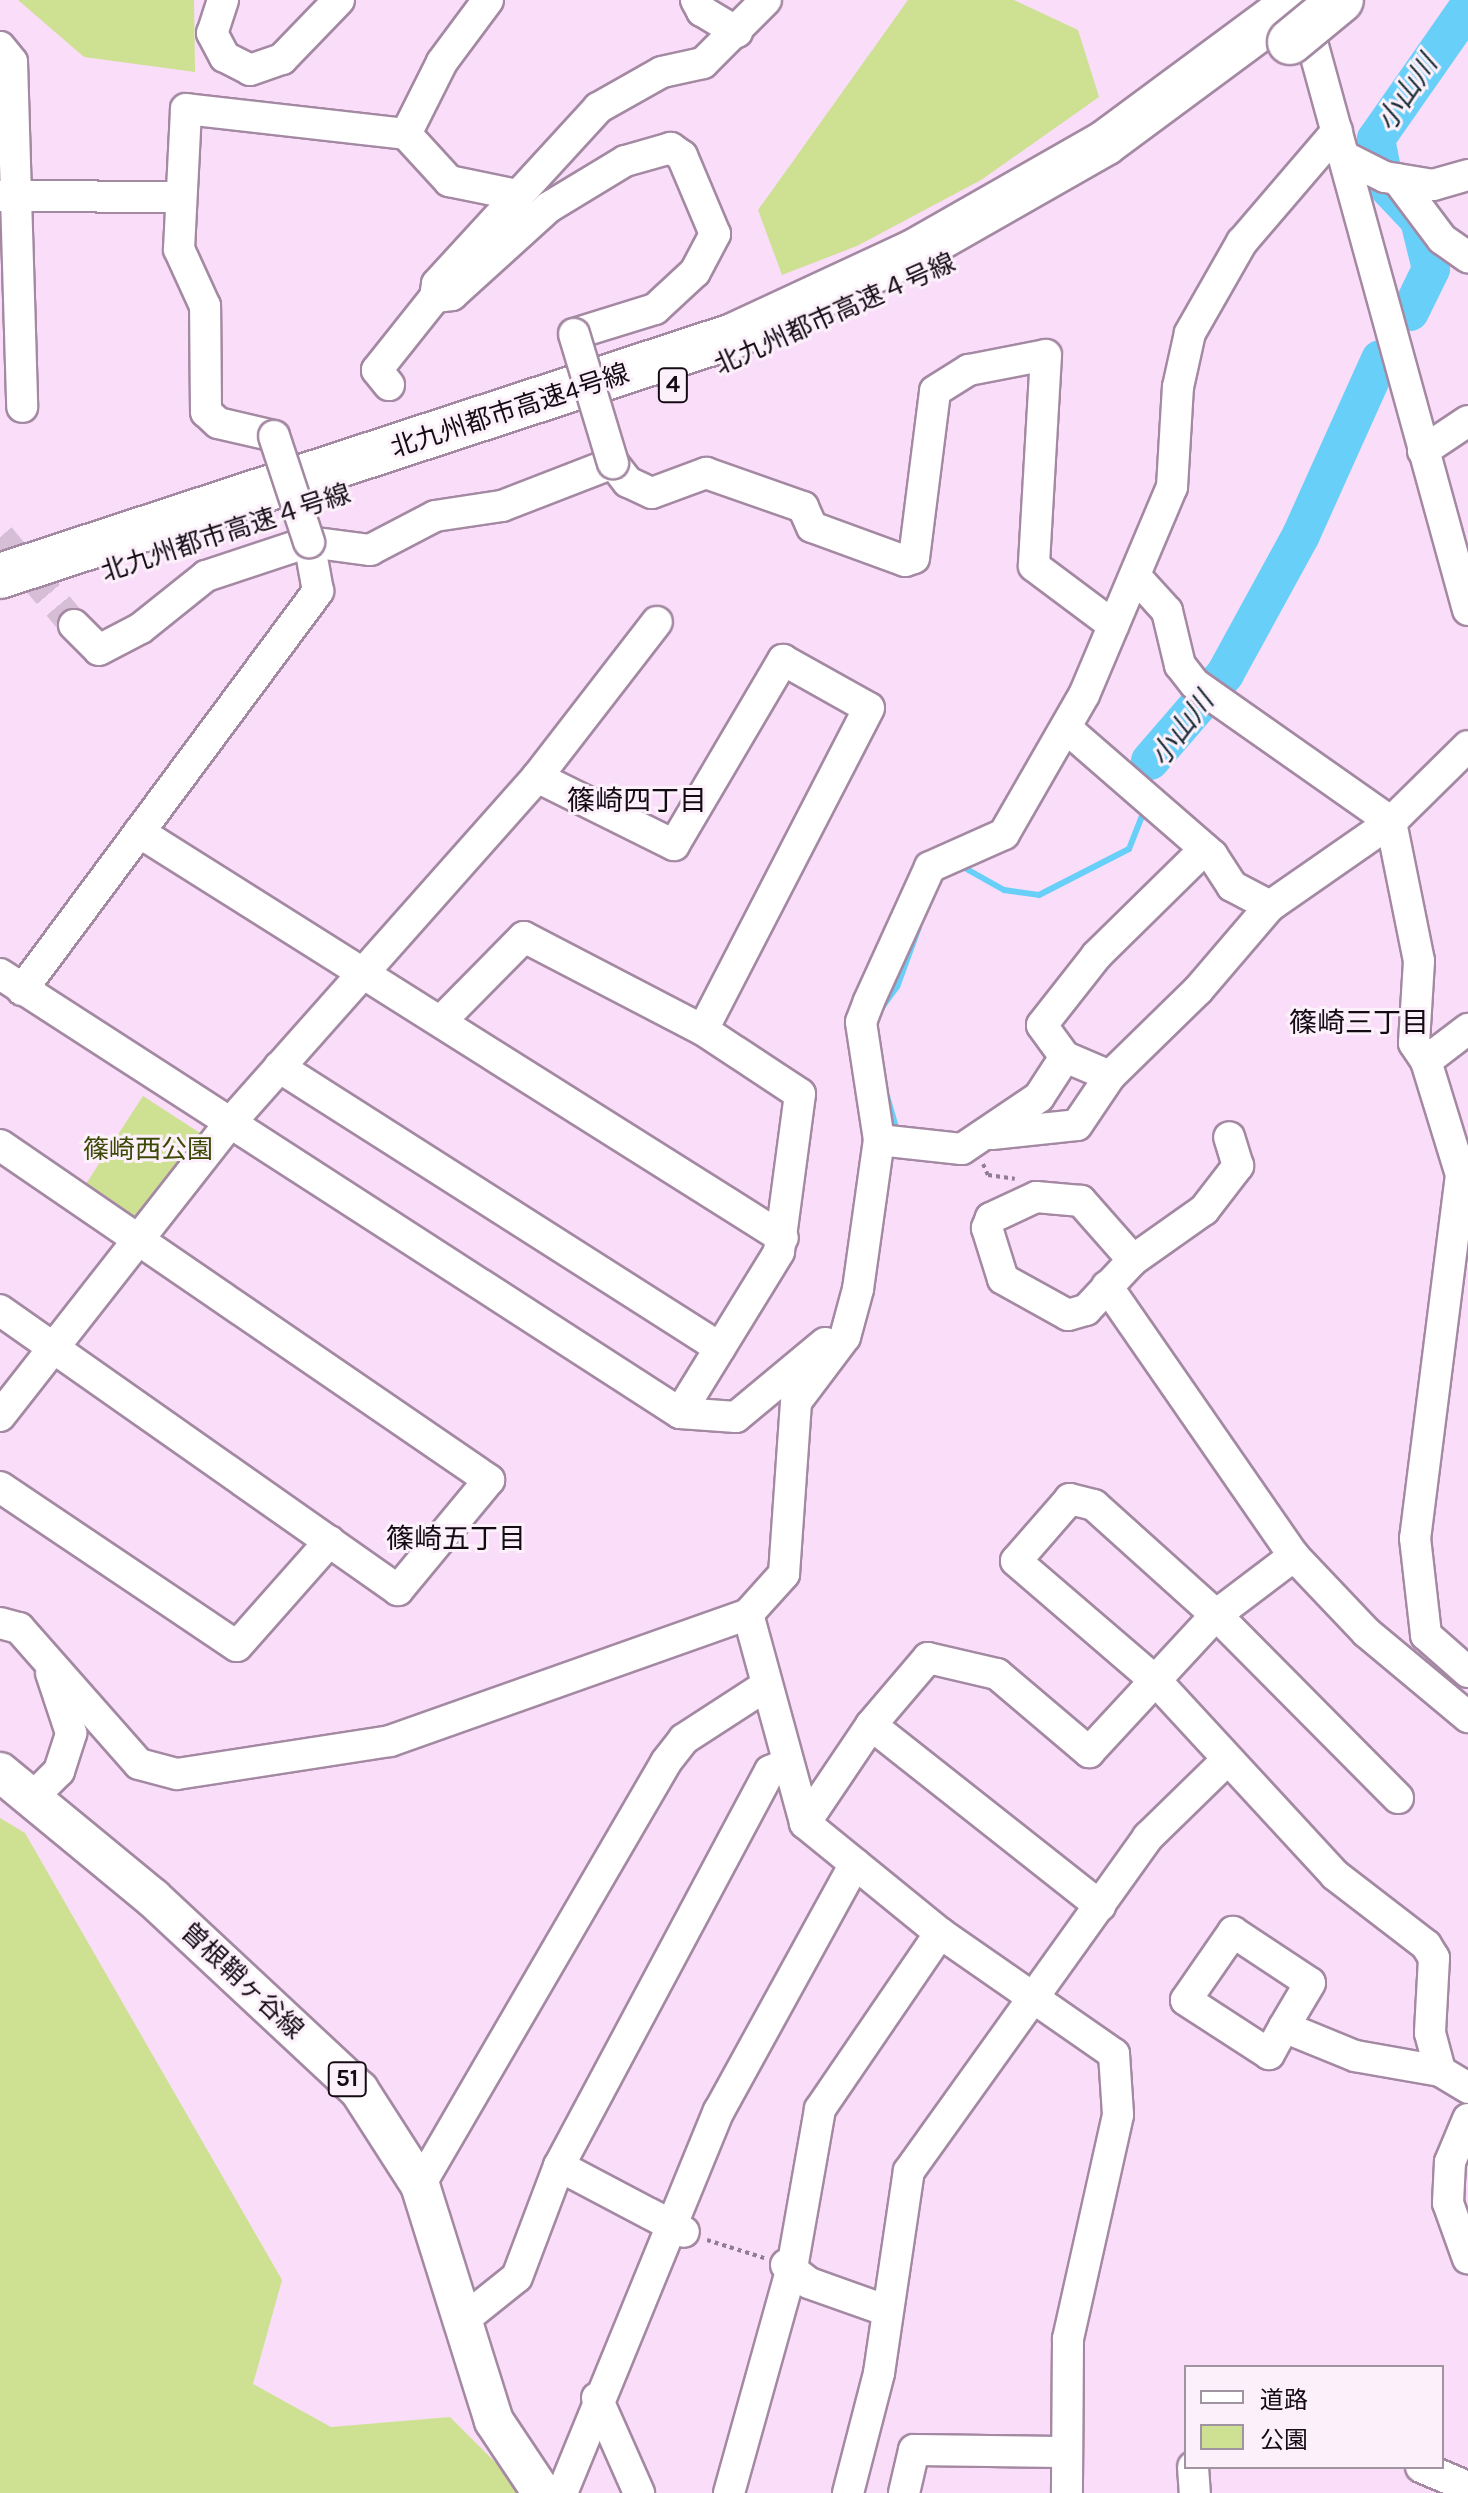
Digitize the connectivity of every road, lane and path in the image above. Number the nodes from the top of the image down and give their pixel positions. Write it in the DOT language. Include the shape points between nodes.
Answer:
graph roads {
  1 [pos="223,0"];
  2 [pos="339,0"];
  3 [pos="488,0"];
  4 [pos="696,0"];
  5 [pos="766,0"];
  6 [pos="1341,0"];
  7 [pos="1292,14"];
  8 [pos="737,32"];
  9 [pos="0,47"];
  10 [pos="406,134"];
  11 [pos="1340,144"];
  12 [pos="1468,175"];
  13 [pos="1397,179"];
  14 [pos="517,195"];
  15 [pos="8,196"];
  16 [pos="178,197"];
  17 [pos="1468,257"];
  18 [pos="435,297"];
  19 [pos="389,385"];
  20 [pos="22,407"];
  21 [pos="1468,421"];
  22 [pos="1423,451"];
  23 [pos="613,463"];
  24 [pos="309,542"];
  25 [pos="0,576"];
  26 [pos="1138,579"];
  27 [pos="0,606"];
  28 [pos="1468,610"];
  29 [pos="657,622"];
  30 [pos="74,625"];
  31 [pos="1113,625"];
  32 [pos="1066,728"];
  33 [pos="1468,746"];
  34 [pos="537,777"];
  35 [pos="1391,822"];
  36 [pos="139,832"];
  37 [pos="1205,849"];
  38 [pos="1270,906"];
  39 [pos="363,973"];
  40 [pos="11,982"];
  41 [pos="443,1019"];
  42 [pos="1468,1029"];
  43 [pos="703,1030"];
  44 [pos="1065,1057"];
  45 [pos="1426,1061"];
  46 [pos="279,1067"];
  47 [pos="1110,1076"];
  48 [pos="230,1123"];
  49 [pos="1229,1137"];
  50 [pos="983,1139"];
  51 [pos="879,1140"];
  52 [pos="0,1145"];
  53 [pos="1036,1197"];
  54 [pos="783,1238"];
  55 [pos="134,1241"];
  56 [pos="1133,1260"];
  57 [pos="1107,1286"];
  58 [pos="0,1310"];
  59 [pos="845,1337"];
  60 [pos="52,1347"];
  61 [pos="720,1348"];
  62 [pos="680,1413"];
  63 [pos="0,1416"];
  64 [pos="0,1487"];
  65 [pos="330,1541"];
  66 [pos="1294,1556"];
  67 [pos="748,1614"];
  68 [pos="1216,1615"];
  69 [pos="0,1623"];
  70 [pos="47,1660"];
  71 [pos="1468,1672"];
  72 [pos="1158,1683"];
  73 [pos="764,1687"];
  74 [pos="1468,1717"];
  75 [pos="871,1725"];
  76 [pos="1227,1760"];
  77 [pos="786,1764"];
  78 [pos="0,1772"];
  79 [pos="33,1797"];
  80 [pos="1398,1798"];
  81 [pos="805,1823"];
  82 [pos="855,1864"];
  83 [pos="1100,1906"];
  84 [pos="940,1933"];
  85 [pos="1034,1999"];
  86 [pos="1284,2027"];
  87 [pos="1440,2071"];
  88 [pos="1468,2088"];
  89 [pos="1468,2119"];
  90 [pos="559,2166"];
  91 [pos="420,2185"];
  92 [pos="677,2228"];
  93 [pos="1468,2259"];
  94 [pos="789,2267"];
  95 [pos="885,2310"];
  96 [pos="462,2321"];
  97 [pos="597,2398"];
  98 [pos="1063,2452"];
  99 [pos="1193,2469"];
  100 [pos="1426,2469"];
  101 [pos="1468,2487"];
  102 [pos="542,2493"];
  103 [pos="562,2493"];
  104 [pos="639,2493"];
  105 [pos="729,2493"];
  106 [pos="848,2493"];
  107 [pos="904,2493"];
  108 [pos="1067,2493"];
  109 [pos="1195,2493"];
  1 -- 2 [label="street" via="213,17 217,47 250,70 282,59"];
  3 -- 10 [label="street" via="442,62"];
  4 -- 8 [label="street" via="702,11"];
  5 -- 8 [label="street"];
  6 -- 7 [label="highway, 北九州都市高速４号線 / 4, bridge"];
  7 -- 11 [label="street"];
  7 -- 25 [label="highway, 北九州都市高速4号線 / 4" via="1041,180 914,252 745,330"];
  7 -- 27 [label="highway, 北九州都市高速４号線 / 4" via="1034,217 742,359"];
  8 -- 14 [label="street" via="703,63 662,72 598,108"];
  9 -- 15 [label="street" via="12,62"];
  10 -- 14 [label="street" via="449,181"];
  10 -- 16 [label="street" via="186,109"];
  11 -- 13 [label="street"];
  11 -- 22 [label="street"];
  11 -- 26 [label="street" via="1242,242 1190,333 1178,387 1177,467"];
  12 -- 13 [label="street" via="1433,185"];
  13 -- 17 [label="street" via="1442,239"];
  14 -- 18 [label="street" via="437,284"];
  15 -- 16 [label="street"];
  15 -- 20 [label="street"];
  16 -- 24 [label="street, bridge" via="179,249 205,306 206,412 218,423 274,436"];
  18 -- 19 [label="street" via="377,370"];
  18 -- 23 [label="street, bridge" via="452,295 549,207 625,161 671,148 682,156 715,234 695,272 655,309 574,334"];
  21 -- 22 [label="street"];
  22 -- 28 [label="street"];
  23 -- 24 [label="street" via="502,506 435,516 370,550"];
  23 -- 31 [label="street" via="628,482 652,493 706,473 803,507 812,527 905,561 914,558 935,391 969,370 1046,355 1034,566"];
  24 -- 30 [label="street" via="206,576 141,628 99,650"];
  24 -- 36 [label="street" via="318,591"];
  26 -- 31 [label="street"];
  26 -- 35 [label="street" via="1167,611 1180,665 1195,684"];
  29 -- 34 [label="street"];
  31 -- 32 [label="street"];
  32 -- 37 [label="street"];
  32 -- 51 [label="street" via="1004,834 930,867 906,910 861,1022"];
  33 -- 35 [label="street"];
  34 -- 39 [label="street"];
  34 -- 43 [label="street" via="674,845 783,660 869,708"];
  35 -- 38 [label="street"];
  35 -- 45 [label="street" via="1419,961 1411,1021"];
  36 -- 39 [label="street"];
  36 -- 40 [label="street"];
  37 -- 38 [label="street" via="1232,886"];
  37 -- 44 [label="street" via="1097,955 1042,1025"];
  38 -- 47 [label="street"];
  39 -- 41 [label="street"];
  39 -- 46 [label="street"];
  40 -- 48 [label="street"];
  41 -- 43 [label="street" via="524,937"];
  41 -- 54 [label="street"];
  42 -- 45 [label="street"];
  43 -- 54 [label="street" via="800,1094"];
  44 -- 47 [label="street"];
  44 -- 50 [label="street" via="1039,1097"];
  45 -- 71 [label="street" via="1461,1175 1415,1538 1426,1635"];
  46 -- 48 [label="street"];
  46 -- 61 [label="street"];
  47 -- 50 [label="street" via="1077,1125"];
  48 -- 55 [label="street"];
  48 -- 62 [label="street"];
  49 -- 56 [label="street" via="1238,1166 1204,1210"];
  50 -- 51 [label="street" via="962,1149"];
  50 -- 53 [label="path" via="988,1175 1029,1181"];
  51 -- 59 [label="street"];
  52 -- 55 [label="street"];
  53 -- 56 [label="street" via="1081,1201"];
  53 -- 57 [label="street" via="991,1218 1003,1279 1068,1315 1086,1310"];
  54 -- 61 [label="street"];
  55 -- 60 [label="street"];
  55 -- 65 [label="street" via="489,1480 398,1590"];
  56 -- 57 [label="street"];
  57 -- 66 [label="street"];
  58 -- 60 [label="street"];
  59 -- 62 [label="street" via="821,1344 736,1417"];
  59 -- 67 [label="street" via="796,1402 784,1574"];
  60 -- 63 [label="street"];
  60 -- 65 [label="street"];
  61 -- 62 [label="street"];
  64 -- 65 [label="street" via="237,1646"];
  66 -- 68 [label="street"];
  66 -- 74 [label="street" via="1366,1632"];
  67 -- 70 [label="street" via="390,1741 177,1774 139,1764"];
  67 -- 73 [label="street"];
  68 -- 72 [label="street"];
  68 -- 72 [label="street" via="1077,1497 1016,1561"];
  68 -- 80 [label="street"];
  69 -- 70 [label="street" via="19,1628"];
  70 -- 79 [label="street" via="71,1733 59,1771"];
  72 -- 75 [label="street" via="1089,1752 997,1674 928,1658"];
  72 -- 76 [label="street"];
  73 -- 77 [label="street"];
  73 -- 91 [label="street" via="684,1739 666,1762"];
  75 -- 81 [label="street"];
  75 -- 83 [label="street"];
  76 -- 83 [label="street" via="1148,1837"];
  76 -- 87 [label="street" via="1335,1875 1426,1945 1434,1958 1430,2033"];
  77 -- 81 [label="street"];
  77 -- 90 [label="street" via="770,1771"];
  78 -- 79 [label="main road, 曽根鞘ヶ谷線 / 51"];
  79 -- 91 [label="main road, 曽根鞘ヶ谷線 / 51" via="359,2090"];
  81 -- 82 [label="street"];
  82 -- 84 [label="street"];
  82 -- 92 [label="street" via="734,2083"];
  83 -- 85 [label="street"];
  84 -- 85 [label="street"];
  84 -- 94 [label="street" via="820,2109"];
  85 -- 95 [label="street" via="909,2171"];
  85 -- 98 [label="street" via="1114,2054 1118,2115 1068,2339"];
  86 -- 87 [label="street" via="1355,2056"];
  87 -- 88 [label="street"];
  89 -- 93 [label="street" via="1450,2162 1448,2203"];
  90 -- 92 [label="street"];
  90 -- 96 [label="street" via="517,2277"];
  91 -- 96 [label="main road, 曽根鞘ヶ谷線 / 51"];
  92 -- 94 [label="path"];
  92 -- 97 [label="street"];
  94 -- 95 [label="street" via="809,2283"];
  94 -- 105 [label="street"];
  95 -- 106 [label="street" via="879,2373"];
  96 -- 102 [label="main road, 曽根鞘ヶ谷線 / 51" via="494,2421"];
  97 -- 103 [label="street"];
  97 -- 104 [label="street"];
  98 -- 107 [label="street" via="914,2450"];
  98 -- 108 [label="street"];
  99 -- 109 [label="street"];
  100 -- 101 [label="street"];
}
